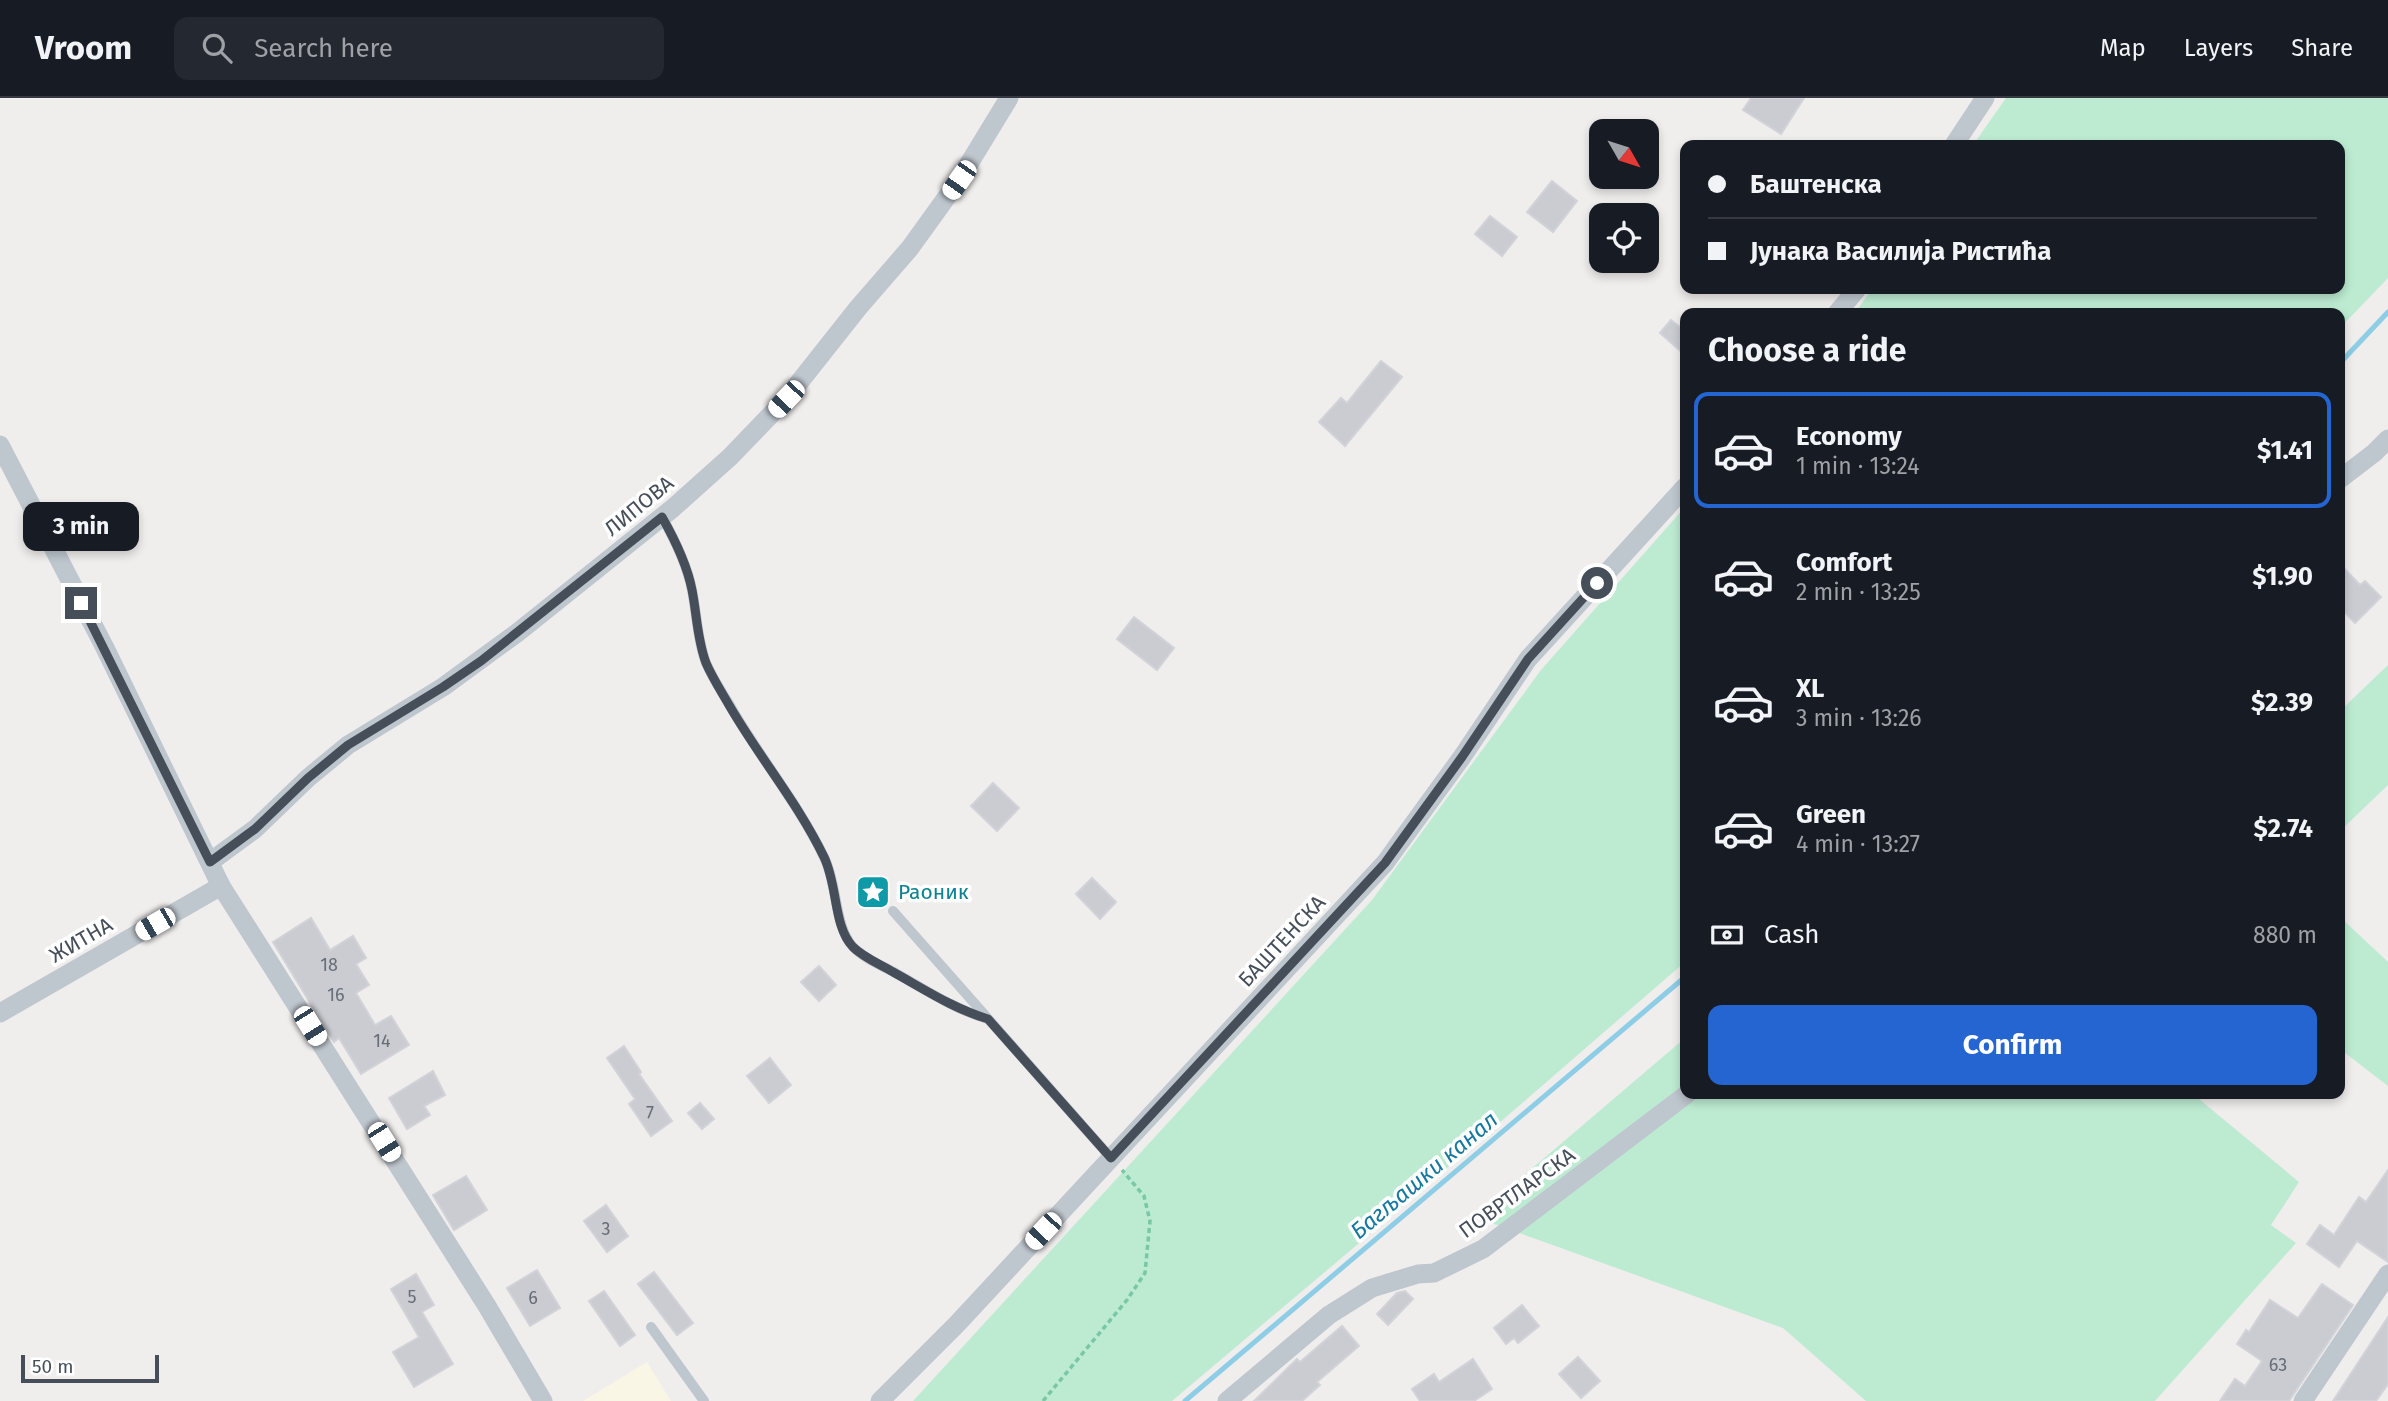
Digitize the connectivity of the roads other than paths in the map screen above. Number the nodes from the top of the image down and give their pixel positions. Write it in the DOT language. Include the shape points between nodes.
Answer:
graph roads {
  1 [pos="1009,98"];
  2 [pos="1985,98"];
  3 [pos="1957,140"];
  4 [pos="1853,294"];
  5 [pos="1841,308"];
  6 [pos="2388,439"];
  7 [pos="0,444"];
  8 [pos="2345,475"];
  9 [pos="1680,492"];
  10 [pos="662,517"];
  11 [pos="210,862"];
  12 [pos="222,886"];
  13 [pos="893,911"];
  14 [pos="0,1013"];
  15 [pos="988,1019"];
  16 [pos="1680,1099"];
  17 [pos="1111,1158"];
  18 [pos="2388,1273"];
  19 [pos="651,1327"];
  20 [pos="543,1401"];
  21 [pos="704,1401"];
  22 [pos="880,1401"];
  23 [pos="1227,1401"];
  24 [pos="2303,1401"];
  1 -- 10 [label="street, ЛИПОВА" via="935,215 786,399"];
  2 -- 3 [label="street"];
  4 -- 5 [label="street"];
  6 -- 8 [label="street"];
  7 -- 11 [label="street"];
  9 -- 17 [label="street, БАШТЕНСКА" via="1528,659 1385,863"];
  10 -- 11 [label="street, ЛИПОВА" via="481,661 348,745 255,829"];
  10 -- 15 [label="lane" via="690,580 708,667 825,859 848,940 861,953 940,998"];
  11 -- 12 [label="street"];
  12 -- 14 [label="street, ЖИТНА"];
  12 -- 20 [label="street"];
  13 -- 15 [label="lane"];
  15 -- 17 [label="lane"];
  16 -- 23 [label="street, ПОВРТЛАРСКА" via="1483,1249 1434,1273 1373,1288 1329,1315"];
  17 -- 22 [label="street, БАШТЕНСКА"];
  18 -- 24 [label="street"];
  19 -- 21 [label="lane"];
}
